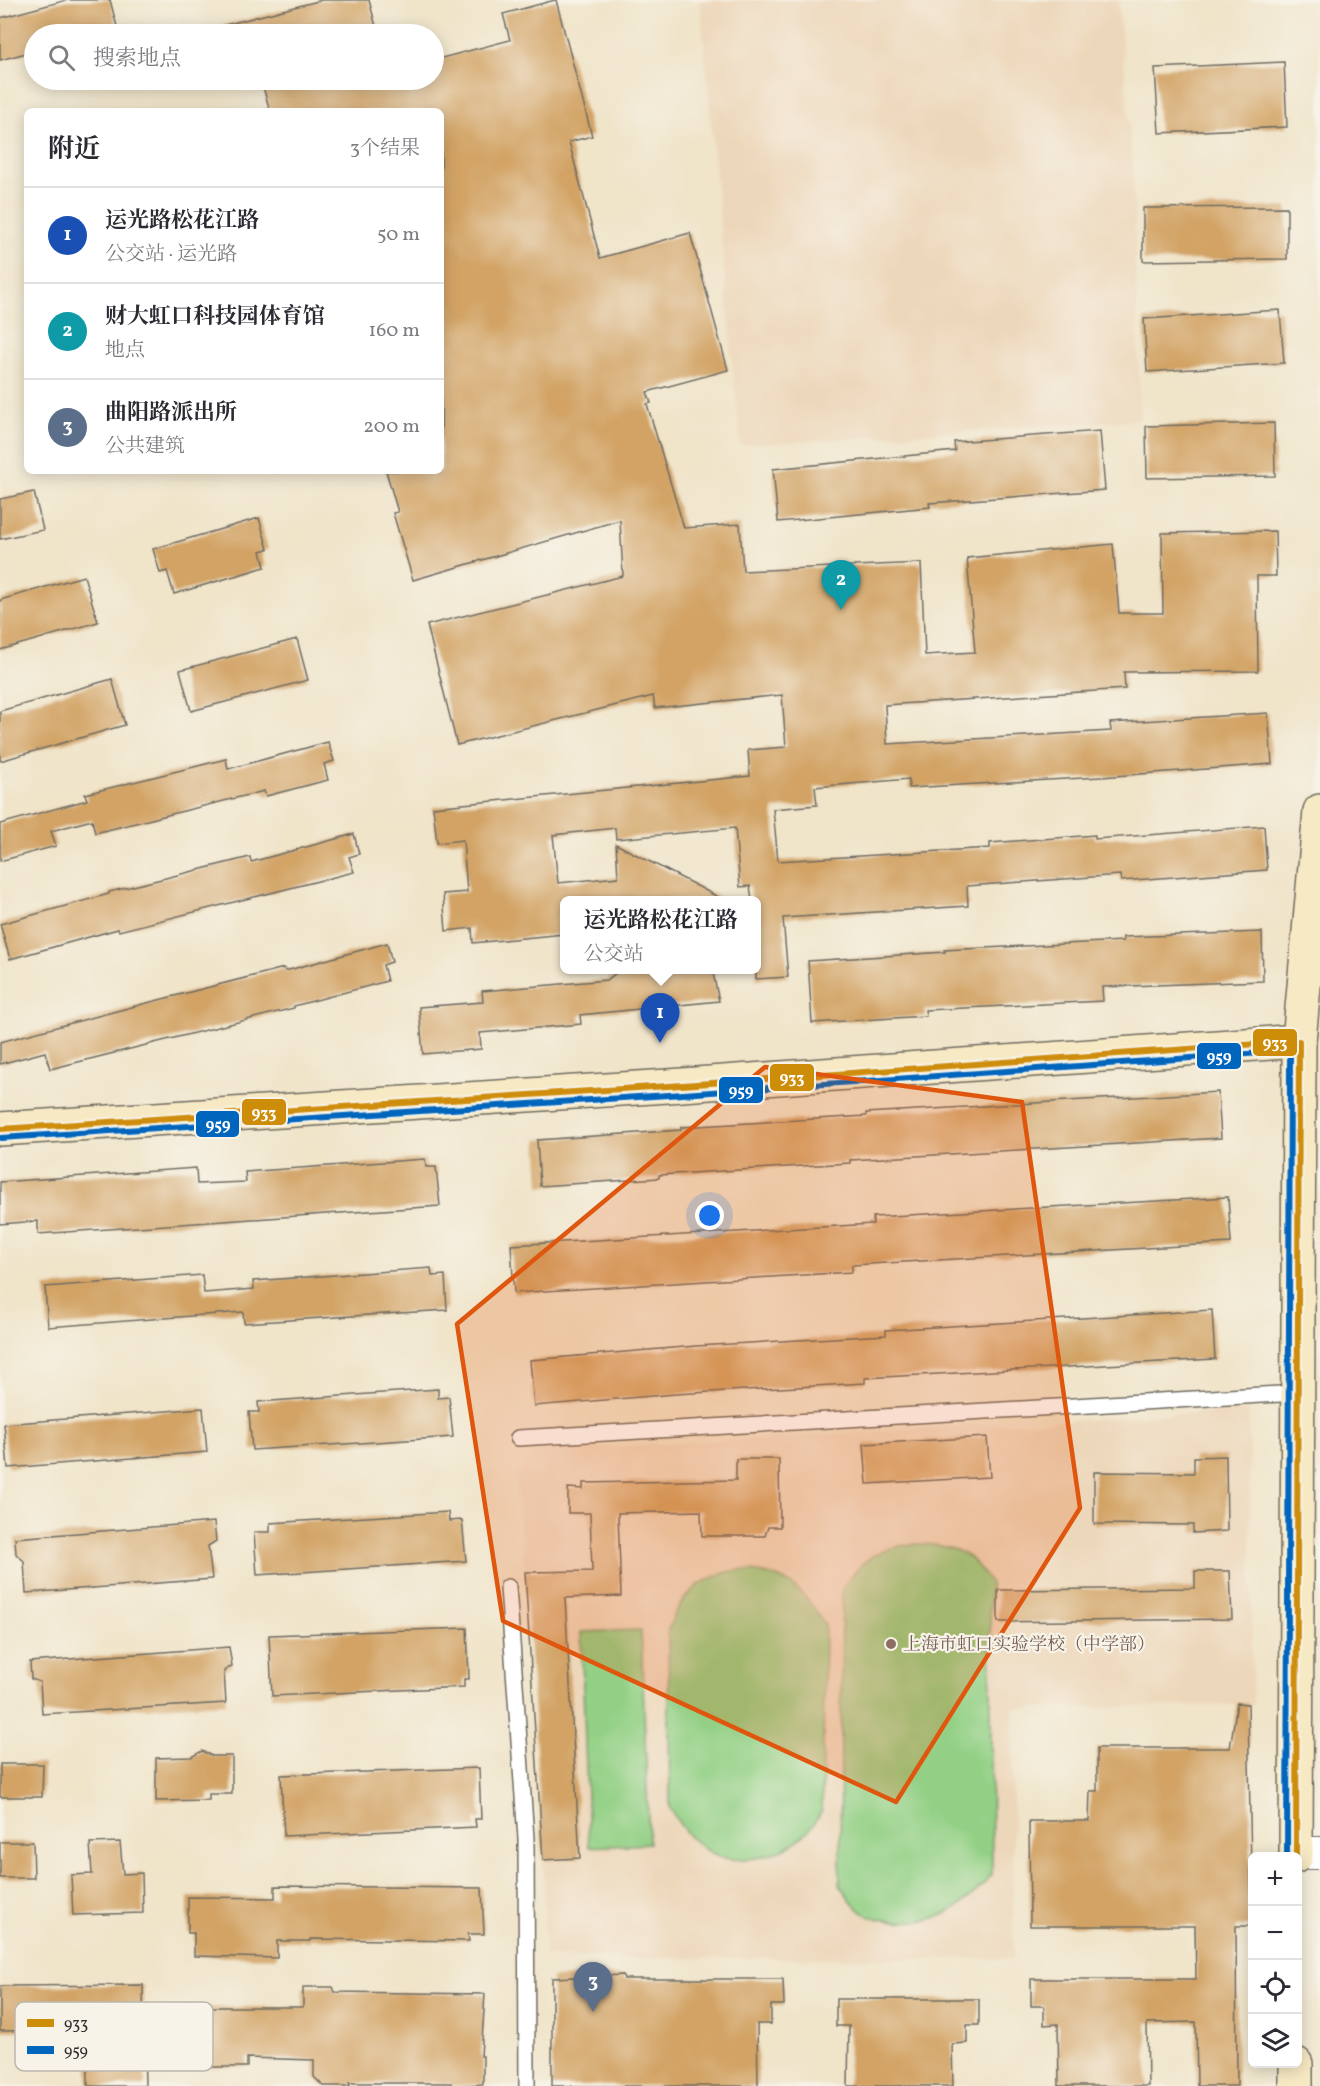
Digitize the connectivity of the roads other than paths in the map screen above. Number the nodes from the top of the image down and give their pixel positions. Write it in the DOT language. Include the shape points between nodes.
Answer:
graph roads {
  1 [pos="1320,811"];
  2 [pos="1299,1041"];
  3 [pos="0,1129"];
  4 [pos="1298,1393"];
  5 [pos="518,1438"];
  6 [pos="508,1587"];
  7 [pos="1304,1854"];
  8 [pos="1296,2068"];
  9 [pos="527,2086"];
  10 [pos="1296,2086"];
  1 -- 2 [label="street"];
  2 -- 3 [label="street"];
  2 -- 4 [label="street"];
  4 -- 5 [label="lane"];
  4 -- 7 [label="street"];
  6 -- 9 [label="lane" via="526,1838"];
  8 -- 10 [label="street"];
}
